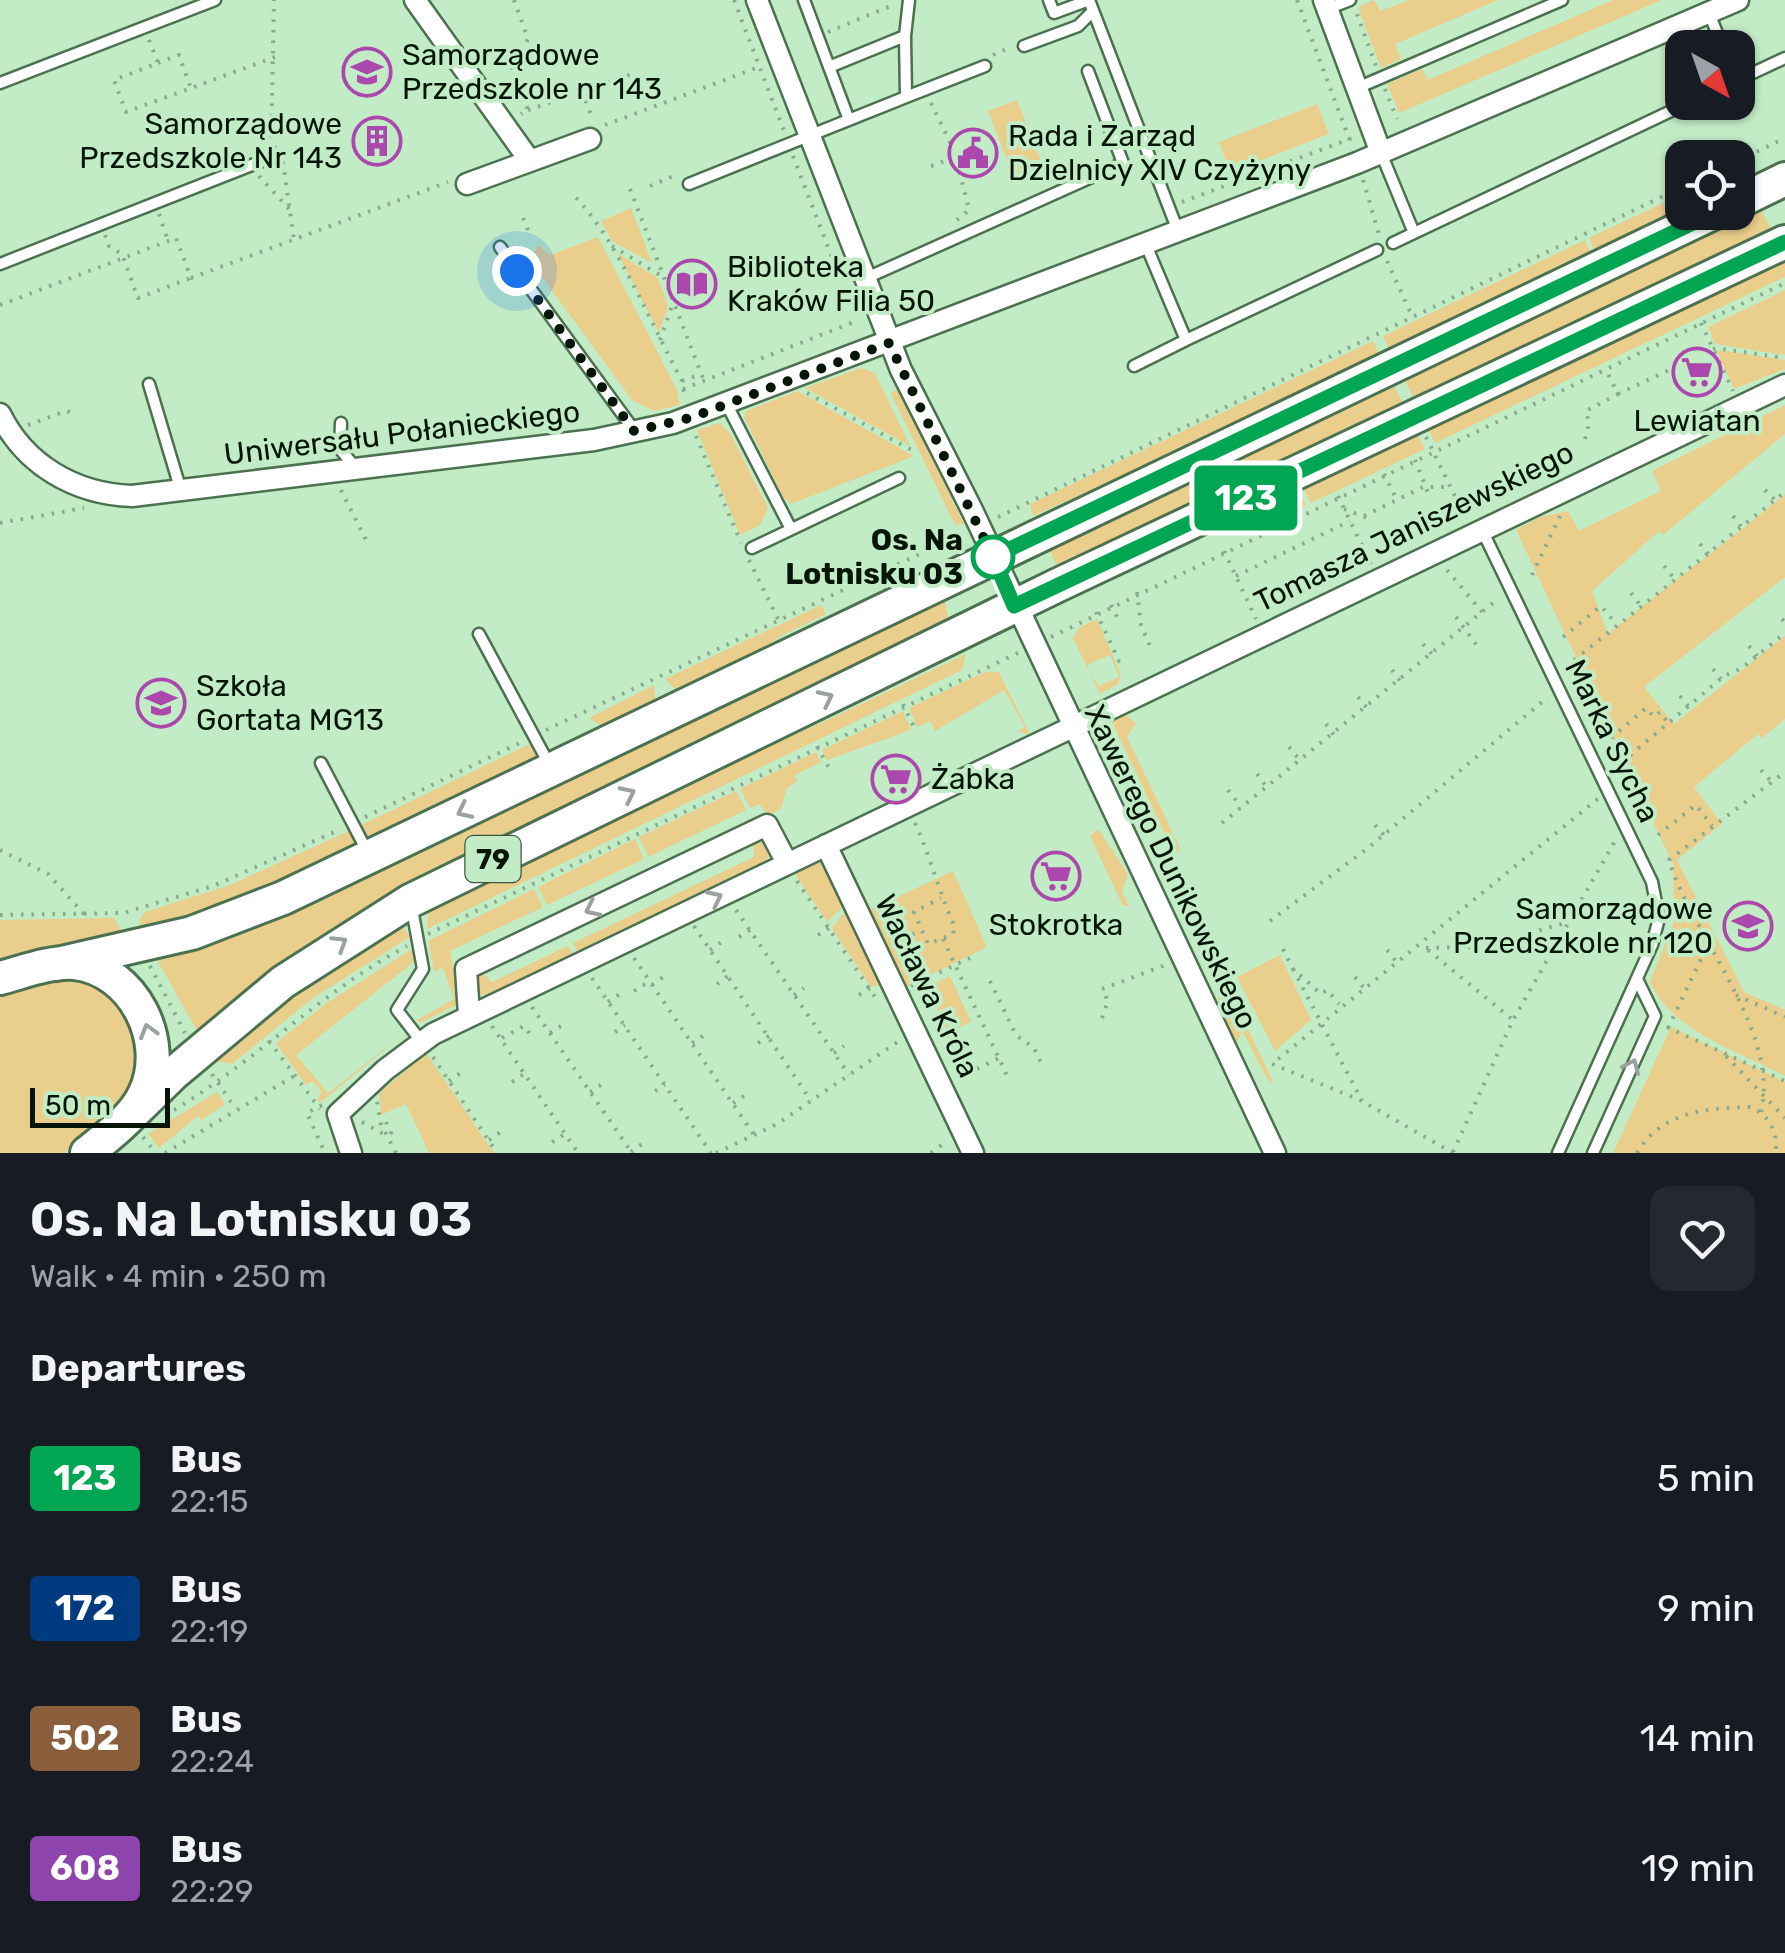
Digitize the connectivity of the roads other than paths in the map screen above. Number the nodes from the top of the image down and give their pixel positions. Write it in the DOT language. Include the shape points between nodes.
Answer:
graph roads {
  1 [pos="215,0"];
  2 [pos="415,0"];
  3 [pos="757,0"];
  4 [pos="804,0"];
  5 [pos="907,0"];
  6 [pos="1048,0"];
  7 [pos="1351,0"];
  8 [pos="1562,0"];
  9 [pos="1738,0"];
  10 [pos="1090,4"];
  11 [pos="1326,4"];
  12 [pos="1713,8"];
  13 [pos="905,36"];
  14 [pos="1024,46"];
  15 [pos="1785,58"];
  16 [pos="985,66"];
  17 [pos="829,67"];
  18 [pos="1088,71"];
  19 [pos="1755,72"];
  20 [pos="0,83"];
  21 [pos="1356,88"];
  22 [pos="906,97"];
  23 [pos="1665,114"];
  24 [pos="849,120"];
  25 [pos="810,136"];
  26 [pos="590,139"];
  27 [pos="1381,153"];
  28 [pos="262,161"];
  29 [pos="530,161"];
  30 [pos="1785,179"];
  31 [pos="467,184"];
  32 [pos="689,184"];
  33 [pos="1755,194"];
  34 [pos="1678,230"];
  35 [pos="1178,232"];
  36 [pos="1414,232"];
  37 [pos="1785,242"];
  38 [pos="1393,243"];
  39 [pos="1146,245"];
  40 [pos="500,247"];
  41 [pos="1376,250"];
  42 [pos="0,264"];
  43 [pos="863,279"];
  44 [pos="1186,340"];
  45 [pos="889,343"];
  46 [pos="1134,366"];
  47 [pos="150,384"];
  48 [pos="1785,385"];
  49 [pos="727,406"];
  50 [pos="0,414"];
  51 [pos="342,422"];
  52 [pos="634,431"];
  53 [pos="356,468"];
  54 [pos="899,478"];
  55 [pos="182,492"];
  56 [pos="790,529"];
  57 [pos="1482,530"];
  58 [pos="752,548"];
  59 [pos="993,557"];
  60 [pos="1014,606"];
  61 [pos="479,634"];
  62 [pos="1070,725"];
  63 [pos="321,763"];
  64 [pos="552,769"];
  65 [pos="826,845"];
  66 [pos="370,857"];
  67 [pos="786,863"];
  68 [pos="410,901"];
  69 [pos="57,964"];
  70 [pos="0,978"];
  71 [pos="1637,979"];
  72 [pos="475,1012"];
  73 [pos="421,1041"];
  74 [pos="135,1133"];
  75 [pos="87,1153"];
  76 [pos="351,1153"];
  77 [pos="974,1153"];
  78 [pos="1275,1153"];
  79 [pos="1558,1153"];
  80 [pos="1592,1153"];
  1 -- 20 [label="lane"];
  2 -- 29 [label="street"];
  3 -- 25 [label="street, Xawerego Dunikowskiego"];
  4 -- 17 [label="lane"];
  5 -- 13 [label="lane"];
  6 -- 10 [label="lane" via="1054,14"];
  7 -- 11 [label="lane"];
  8 -- 21 [label="lane"];
  9 -- 12 [label="street, Uniwersału Połanieckiego"];
  10 -- 14 [label="lane" via="1078,26"];
  10 -- 35 [label="lane"];
  11 -- 21 [label="street"];
  12 -- 27 [label="street, Uniwersału Połanieckiego"];
  13 -- 17 [label="lane"];
  13 -- 22 [label="lane"];
  15 -- 19 [label="lane"];
  16 -- 22 [label="lane"];
  17 -- 24 [label="lane"];
  18 -- 43 [label="lane" via="1123,163"];
  21 -- 27 [label="street"];
  22 -- 24 [label="lane"];
  23 -- 36 [label="lane"];
  24 -- 25 [label="lane"];
  25 -- 32 [label="lane"];
  25 -- 43 [label="street, Xawerego Dunikowskiego"];
  26 -- 29 [label="street"];
  27 -- 35 [label="street, Uniwersału Połanieckiego"];
  27 -- 36 [label="lane"];
  28 -- 42 [label="lane"];
  29 -- 31 [label="street"];
  30 -- 33 [label="main road"];
  34 -- 59 [label="main road, 79"];
  35 -- 39 [label="street, Uniwersału Połanieckiego"];
  36 -- 38 [label="lane"];
  37 -- 60 [label="main road, 79"];
  39 -- 44 [label="lane"];
  39 -- 45 [label="street, Uniwersału Połanieckiego"];
  40 -- 52 [label="lane"];
  41 -- 44 [label="lane"];
  43 -- 45 [label="street, Xawerego Dunikowskiego"];
  44 -- 46 [label="lane"];
  45 -- 49 [label="street, Uniwersału Połanieckiego"];
  45 -- 59 [label="street, Xawerego Dunikowskiego"];
  47 -- 55 [label="lane"];
  48 -- 57 [label="street, Tomasza Janiszewskiego"];
  49 -- 52 [label="street, Uniwersału Połanieckiego"];
  49 -- 56 [label="lane"];
  50 -- 55 [label="street, Uniwersału Połanieckiego" via="29,457 80,485 118,495"];
  51 -- 53 [label="lane" via="340,449"];
  52 -- 53 [label="street, Uniwersału Połanieckiego"];
  53 -- 55 [label="street, Uniwersału Połanieckiego"];
  54 -- 56 [label="lane"];
  56 -- 58 [label="lane"];
  57 -- 62 [label="street, Tomasza Janiszewskiego"];
  57 -- 71 [label="lane, Marka Sycha" via="1652,882 1659,918"];
  59 -- 60 [label="street, Xawerego Dunikowskiego"];
  59 -- 64 [label="main road, 79"];
  60 -- 62 [label="street, Xawerego Dunikowskiego"];
  68 -- 60 [label="main road, 79, one-way"];
  61 -- 64 [label="lane"];
  62 -- 65 [label="street, Tomasza Janiszewskiego"];
  62 -- 78 [label="street, Xawerego Dunikowskiego"];
  63 -- 66 [label="lane"];
  64 -- 66 [label="main road, 79, one-way"];
  65 -- 67 [label="street, Tomasza Janiszewskiego"];
  65 -- 77 [label="street, Wacława Króla" via="877,951 887,997"];
  66 -- 69 [label="main road, 79" via="214,926"];
  72 -- 67 [label="street, Tomasza Janiszewskiego, one-way"];
  67 -- 72 [label="street, one-way" via="767,825 625,893 466,970"];
  68 -- 73 [label="lane" via="423,970 397,1010"];
  74 -- 68 [label="main road, 79, one-way" via="172,1074 283,982"];
  69 -- 70 [label="main road, 79"];
  74 -- 69 [label="main road, one-way" via="152,1071 145,1017 106,976 82,964"];
  71 -- 79 [label="lane, Marka Sycha"];
  80 -- 71 [label="lane, one-way" via="1654,1016"];
  72 -- 73 [label="street, Tomasza Janiszewskiego"];
  73 -- 76 [label="street, Tomasza Janiszewskiego" via="338,1114"];
  74 -- 75 [label="main road, 79"];
}
